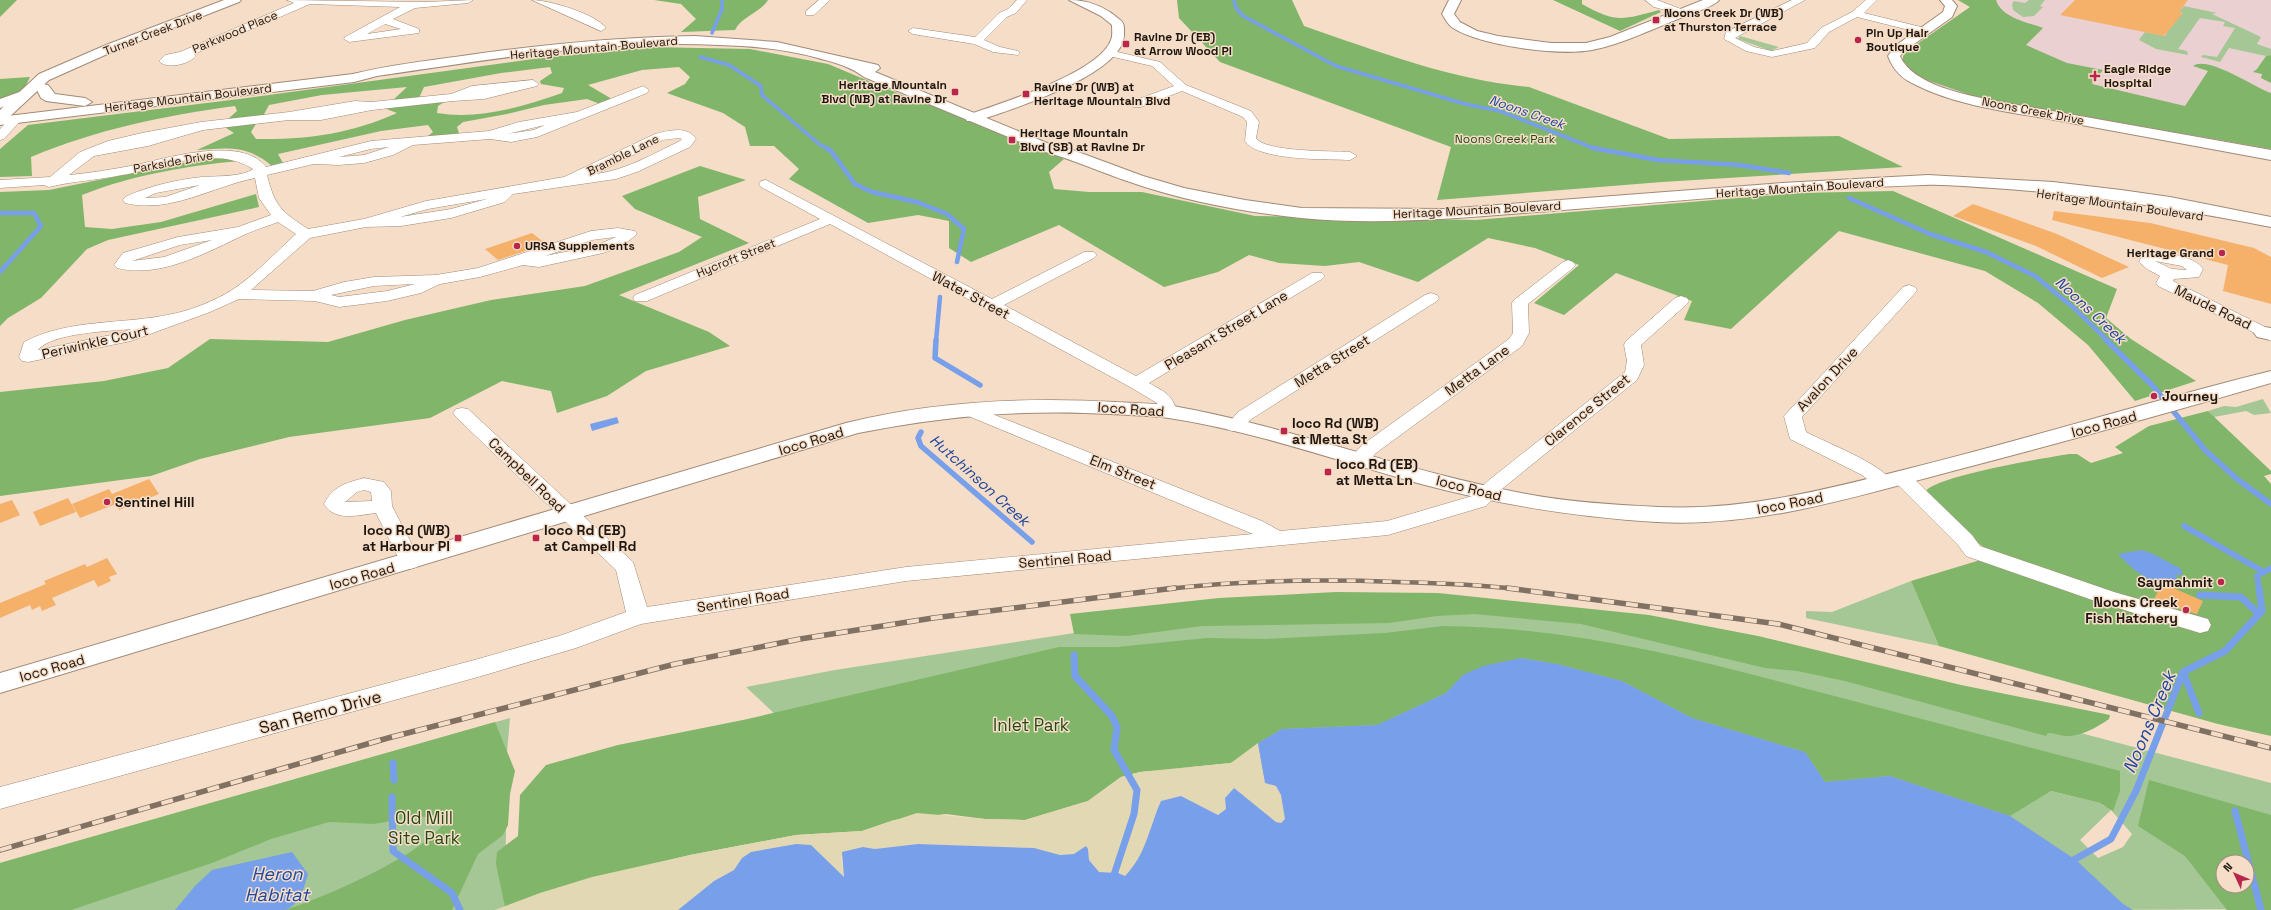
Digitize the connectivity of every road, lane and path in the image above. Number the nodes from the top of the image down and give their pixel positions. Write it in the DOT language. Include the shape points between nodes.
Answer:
graph roads {
  1 [pos="235,0"];
  2 [pos="292,0"];
  3 [pos="468,0"];
  4 [pos="537,0"];
  5 [pos="825,0"];
  6 [pos="1010,0"];
  7 [pos="1022,0"];
  8 [pos="1075,0"];
  9 [pos="1455,0"];
  10 [pos="1650,0"];
  11 [pos="1714,0"];
  12 [pos="1800,0"];
  13 [pos="1872,0"];
  14 [pos="1946,0"];
  15 [pos="308,1"];
  16 [pos="412,5"];
  17 [pos="1684,12"];
  18 [pos="810,13"];
  19 [pos="1856,14"];
  20 [pos="1003,15"];
  21 [pos="385,20"];
  22 [pos="601,28"];
  23 [pos="913,31"];
  24 [pos="1925,31"];
  25 [pos="977,41"];
  26 [pos="1014,53"];
  27 [pos="184,54"];
  28 [pos="1105,58"];
  29 [pos="71,66"];
  30 [pos="376,72"];
  31 [pos="1182,87"];
  32 [pos="43,88"];
  33 [pos="644,90"];
  34 [pos="453,97"];
  35 [pos="101,102"];
  36 [pos="1137,104"];
  37 [pos="71,113"];
  38 [pos="6,115"];
  39 [pos="985,117"];
  40 [pos="0,136"];
  41 [pos="2271,155"];
  42 [pos="1350,156"];
  43 [pos="261,173"];
  44 [pos="226,180"];
  45 [pos="567,181"];
  46 [pos="52,182"];
  47 [pos="0,184"];
  48 [pos="766,184"];
  49 [pos="0,189"];
  50 [pos="280,217"];
  51 [pos="831,219"];
  52 [pos="2264,221"];
  53 [pos="2271,230"];
  54 [pos="241,231"];
  55 [pos="305,234"];
  56 [pos="2271,234"];
  57 [pos="1089,255"];
  58 [pos="522,260"];
  59 [pos="1568,266"];
  60 [pos="2169,274"];
  61 [pos="1317,276"];
  62 [pos="1909,290"];
  63 [pos="237,294"];
  64 [pos="641,298"];
  65 [pos="1431,298"];
  66 [pos="1681,301"];
  67 [pos="990,306"];
  68 [pos="175,319"];
  69 [pos="2269,334"];
  70 [pos="2271,377"];
  71 [pos="1136,383"];
  72 [pos="967,409"];
  73 [pos="1168,412"];
  74 [pos="462,413"];
  75 [pos="1235,426"];
  76 [pos="1359,460"];
  77 [pos="1892,479"];
  78 [pos="1487,493"];
  79 [pos="382,506"];
  80 [pos="569,515"];
  81 [pos="1278,539"];
  82 [pos="410,562"];
  83 [pos="638,616"];
  84 [pos="2200,626"];
  85 [pos="0,683"];
  86 [pos="0,798"];
  1 -- 29 [label="main road, Turner Creek Drive"];
  2 -- 15 [label="street"];
  3 -- 16 [label="street"];
  4 -- 22 [label="street"];
  5 -- 18 [label="street"];
  6 -- 20 [label="street" via="999,10"];
  7 -- 20 [label="street" via="1012,11"];
  8 -- 28 [label="main road" via="1105,13 1118,24 1118,38"];
  9 -- 17 [label="main road" via="1447,11 1448,16 1463,28 1501,41 1546,47 1585,47 1602,44"];
  10 -- 17 [label="street" via="1658,5"];
  11 -- 17 [label="main road"];
  12 -- 19 [label="street" via="1730,34 1729,39 1762,53 1811,46 1825,30"];
  13 -- 19 [label="street"];
  14 -- 24 [label="main road, Noons Creek Drive" via="1951,6 1948,14"];
  15 -- 16 [label="street"];
  15 -- 27 [label="street, Parkwood Place"];
  16 -- 21 [label="street"];
  19 -- 24 [label="street"];
  20 -- 25 [label="street"];
  21 -- 21 [label="street" via="415,31 349,39 367,29"];
  23 -- 25 [label="street"];
  24 -- 41 [label="main road, Noons Creek Drive" via="1899,49 1894,59 1909,75 1942,91 1995,105"];
  25 -- 26 [label="street" via="997,50"];
  28 -- 31 [label="street" via="1156,64"];
  28 -- 39 [label="main road" via="1098,70 1071,86"];
  29 -- 32 [label="main road, Turner Creek Drive"];
  29 -- 38 [label="main road, Turner Creek Drive" via="44,77"];
  30 -- 35 [label="main road, Heritage Mountain Boulevard" via="359,71"];
  30 -- 37 [label="main road, Heritage Mountain Boulevard" via="354,78"];
  30 -- 39 [label="main road, Heritage Mountain Boulevard" via="582,46 688,40 738,42 798,49 882,70"];
  31 -- 36 [label="street"];
  31 -- 42 [label="street" via="1252,118 1254,127 1245,142 1262,148"];
  32 -- 35 [label="main road" via="46,95 51,98"];
  32 -- 38 [label="main road, Turner Creek Drive"];
  33 -- 43 [label="street" via="577,116 519,126 490,135 371,145"];
  34 -- 34 [label="street" via="483,97 533,84 472,90"];
  34 -- 46 [label="street" via="371,106 340,106 289,116 201,126 166,139 94,152 70,165"];
  35 -- 38 [label="main road, Heritage Mountain Boulevard"];
  37 -- 38 [label="main road, Heritage Mountain Boulevard"];
  37 -- 40 [label="main road"];
  38 -- 40 [label="street"];
  39 -- 52 [label="main road, Heritage Mountain Boulevard" via="1047,148 1066,152 1137,179 1181,192 1302,213 1452,213 1782,188 1896,183 2110,201 2196,215"];
  43 -- 44 [label="street"];
  43 -- 46 [label="street, Parkside Drive" via="259,167 245,157 216,154 195,156 123,172"];
  43 -- 50 [label="street" via="266,198"];
  44 -- 44 [label="street" via="202,181 152,190 130,200 139,203 186,195"];
  45 -- 45 [label="street, Bramble Lane" via="611,176 632,169 685,144 690,139 684,134 671,133 659,137"];
  45 -- 55 [label="street, Bramble Lane" via="426,205 366,223"];
  46 -- 47 [label="street, Parkside Drive"];
  46 -- 49 [label="street, Parkside Drive" via="33,188"];
  48 -- 51 [label="street, Water Street"];
  50 -- 54 [label="street"];
  50 -- 55 [label="street"];
  51 -- 64 [label="street, Hycroft Street"];
  51 -- 67 [label="street, Water Street"];
  52 -- 53 [label="main road, Heritage Mountain Boulevard"];
  52 -- 56 [label="main road"];
  54 -- 54 [label="street" via="178,241 128,256 122,265 133,267 199,251"];
  55 -- 63 [label="street"];
  57 -- 67 [label="street"];
  58 -- 58 [label="street" via="539,262 573,257 616,244 630,234 619,231 572,241"];
  58 -- 63 [label="street" via="480,272 436,280 376,281 333,288 315,296"];
  59 -- 76 [label="street, Metta Lane" via="1520,303 1520,333 1516,342 1369,449"];
  60 -- 69 [label="street, Maude Road" via="2164,283"];
  61 -- 71 [label="street, Pleasant Street Lane"];
  62 -- 77 [label="street, Avalon Drive" via="1793,416 1796,435"];
  63 -- 68 [label="street, Periwinkle Court"];
  65 -- 75 [label="street, Metta Street" via="1244,416"];
  66 -- 78 [label="street, Clarence Street" via="1632,346 1636,364 1631,376"];
  67 -- 71 [label="street, Water Street"];
  68 -- 68 [label="street, Periwinkle Court" via="80,330 47,337 30,346 28,357 125,337"];
  70 -- 77 [label="main road, Ioco Road"];
  71 -- 73 [label="street, Water Street" via="1165,400"];
  72 -- 73 [label="main road, Ioco Road" via="1051,405"];
  72 -- 80 [label="main road, Ioco Road" via="925,414 854,428"];
  72 -- 81 [label="street, Elm Street" via="1255,526"];
  73 -- 75 [label="main road, Ioco Road"];
  74 -- 80 [label="street, Campbell Road"];
  75 -- 76 [label="main road, Ioco Road"];
  76 -- 78 [label="main road, Ioco Road"];
  77 -- 78 [label="main road, Ioco Road" via="1799,503 1730,514 1668,515 1601,511 1522,501"];
  77 -- 84 [label="street" via="1965,540 1973,551"];
  78 -- 81 [label="street, Sentinel Road" via="1479,501 1388,528"];
  79 -- 82 [label="street"];
  80 -- 82 [label="main road, Ioco Road"];
  80 -- 83 [label="street, Campbell Road" via="626,567"];
  81 -- 83 [label="street, Sentinel Road" via="906,574"];
  82 -- 85 [label="main road, Ioco Road"];
  83 -- 86 [label="street, San Remo Drive" via="568,642 486,666"];
}
